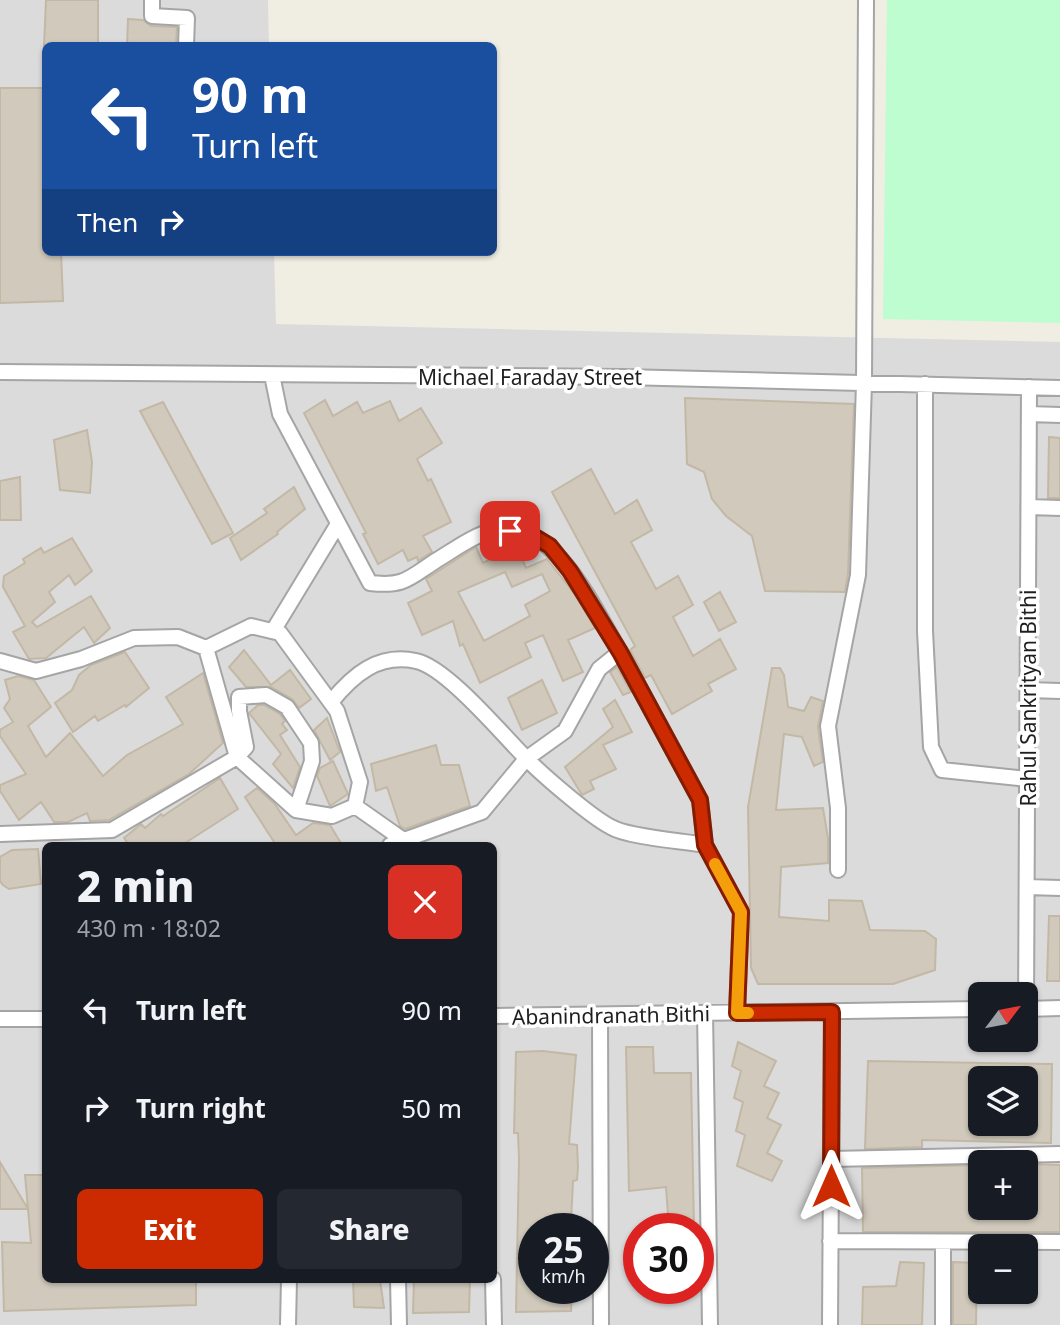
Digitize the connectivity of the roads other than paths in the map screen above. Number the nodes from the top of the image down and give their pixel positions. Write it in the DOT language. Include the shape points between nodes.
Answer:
graph roads {
  1 [pos="152,0"];
  2 [pos="866,0"];
  3 [pos="186,42"];
  4 [pos="0,372"];
  5 [pos="272,375"];
  6 [pos="864,383"];
  7 [pos="925,384"];
  8 [pos="1029,387"];
  9 [pos="1060,388"];
  10 [pos="1029,414"];
  11 [pos="1060,415"];
  12 [pos="1029,507"];
  13 [pos="1060,508"];
  14 [pos="338,524"];
  15 [pos="273,631"];
  16 [pos="206,648"];
  17 [pos="620,652"];
  18 [pos="0,661"];
  19 [pos="1028,690"];
  20 [pos="1060,691"];
  21 [pos="331,702"];
  22 [pos="237,757"];
  23 [pos="526,758"];
  24 [pos="1027,779"];
  25 [pos="355,806"];
  26 [pos="296,810"];
  27 [pos="112,830"];
  28 [pos="0,834"];
  29 [pos="113,842"];
  30 [pos="408,842"];
  31 [pos="705,845"];
  32 [pos="838,870"];
  33 [pos="1027,887"];
  34 [pos="1060,888"];
  35 [pos="1026,982"];
  36 [pos="1060,1008"];
  37 [pos="968,1009"];
  38 [pos="1038,1009"];
  39 [pos="832,1012"];
  40 [pos="705,1013"];
  41 [pos="737,1013"];
  42 [pos="600,1015"];
  43 [pos="497,1016"];
  44 [pos="4,1019"];
  45 [pos="42,1020"];
  46 [pos="1060,1154"];
  47 [pos="831,1159"];
  48 [pos="830,1241"];
  49 [pos="943,1242"];
  50 [pos="1060,1242"];
  51 [pos="289,1283"];
  52 [pos="398,1283"];
  53 [pos="493,1283"];
  54 [pos="288,1325"];
  55 [pos="399,1325"];
  56 [pos="494,1325"];
  57 [pos="601,1325"];
  58 [pos="710,1325"];
  59 [pos="830,1325"];
  60 [pos="943,1325"];
  1 -- 3 [label="street" via="152,16 187,18"];
  2 -- 6 [label="street"];
  4 -- 5 [label="street, Michael Faraday Street"];
  5 -- 6 [label="street, Michael Faraday Street"];
  5 -- 14 [label="street" via="280,414"];
  6 -- 7 [label="street, Michael Faraday Street"];
  6 -- 32 [label="street" via="858,575 828,726 838,808"];
  7 -- 8 [label="street, Michael Faraday Street"];
  7 -- 24 [label="street" via="925,631 931,747 942,770"];
  8 -- 9 [label="street, Michael Faraday Street"];
  8 -- 10 [label="street, Rahul Sankrityan Bithi"];
  10 -- 11 [label="street"];
  10 -- 12 [label="street, Rahul Sankrityan Bithi"];
  12 -- 13 [label="street"];
  12 -- 19 [label="street, Rahul Sankrityan Bithi"];
  14 -- 15 [label="street"];
  14 -- 17 [label="street" via="370,583 396,586 466,542 496,530 525,531 550,546 570,571"];
  15 -- 16 [label="street" via="251,626"];
  15 -- 21 [label="street" via="280,633"];
  16 -- 18 [label="street" via="178,637 134,638 36,671"];
  16 -- 22 [label="street"];
  17 -- 23 [label="street" via="599,669 565,731"];
  17 -- 31 [label="street" via="700,800"];
  19 -- 20 [label="street"];
  19 -- 24 [label="street, Rahul Sankrityan Bithi"];
  21 -- 23 [label="street" via="352,677 379,661 416,661 430,667 479,708"];
  21 -- 25 [label="street" via="360,782"];
  22 -- 26 [label="street"];
  22 -- 26 [label="street" via="246,747 239,697 266,695 287,707 313,750"];
  22 -- 27 [label="street"];
  23 -- 30 [label="street" via="482,812"];
  23 -- 31 [label="street" via="612,828"];
  24 -- 33 [label="street, Rahul Sankrityan Bithi"];
  25 -- 26 [label="street" via="332,816"];
  25 -- 30 [label="street"];
  27 -- 28 [label="street"];
  27 -- 29 [label="street"];
  31 -- 41 [label="street" via="741,912"];
  33 -- 34 [label="street"];
  33 -- 35 [label="street, Rahul Sankrityan Bithi"];
  36 -- 38 [label="street"];
  37 -- 39 [label="street, Abanindranath Bithi"];
  39 -- 41 [label="street, Abanindranath Bithi"];
  39 -- 47 [label="street"];
  40 -- 41 [label="street, Abanindranath Bithi"];
  40 -- 42 [label="street, Abanindranath Bithi"];
  40 -- 58 [label="street"];
  42 -- 43 [label="street, Abanindranath Bithi"];
  42 -- 57 [label="street"];
  44 -- 45 [label="street"];
  46 -- 47 [label="street"];
  47 -- 48 [label="street"];
  48 -- 49 [label="street"];
  48 -- 59 [label="street"];
  49 -- 50 [label="street"];
  49 -- 60 [label="street"];
  51 -- 54 [label="street"];
  52 -- 55 [label="street"];
  53 -- 56 [label="street"];
}
